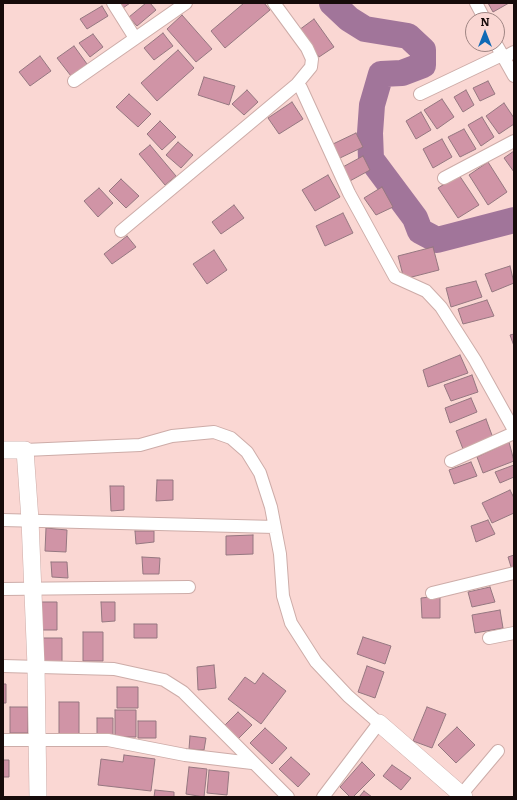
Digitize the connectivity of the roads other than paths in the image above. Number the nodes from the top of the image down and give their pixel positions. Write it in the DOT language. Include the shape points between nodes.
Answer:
graph roads {
  1 [pos="113,3"];
  2 [pos="186,3"];
  3 [pos="274,3"];
  4 [pos="476,3"];
  5 [pos="481,12"];
  6 [pos="135,38"];
  7 [pos="504,52"];
  8 [pos="514,76"];
  9 [pos="74,81"];
  10 [pos="297,84"];
  11 [pos="420,94"];
  12 [pos="514,141"];
  13 [pos="444,178"];
  14 [pos="121,231"];
  15 [pos="514,431"];
  16 [pos="3,450"];
  17 [pos="25,450"];
  18 [pos="451,461"];
  19 [pos="3,520"];
  20 [pos="30,520"];
  21 [pos="275,527"];
  22 [pos="514,573"];
  23 [pos="188,587"];
  24 [pos="3,589"];
  25 [pos="32,589"];
  26 [pos="432,593"];
  27 [pos="514,633"];
  28 [pos="489,638"];
  29 [pos="3,666"];
  30 [pos="36,666"];
  31 [pos="379,724"];
  32 [pos="3,740"];
  33 [pos="37,740"];
  34 [pos="498,751"];
  35 [pos="252,763"];
  36 [pos="463,796"];
  37 [pos="38,797"];
  38 [pos="288,797"];
  39 [pos="323,797"];
  1 -- 6 [label="street"];
  2 -- 6 [label="street"];
  3 -- 10 [label="street" via="307,48 312,59 311,67"];
  4 -- 5 [label="street"];
  6 -- 9 [label="street"];
  7 -- 8 [label="street"];
  7 -- 11 [label="street"];
  10 -- 14 [label="street"];
  10 -- 15 [label="street" via="349,193 395,277 426,291 441,307 475,360"];
  12 -- 13 [label="street"];
  15 -- 18 [label="street"];
  16 -- 17 [label="street"];
  17 -- 20 [label="street"];
  17 -- 21 [label="street" via="140,445 172,436 214,432 231,438 247,452 260,473"];
  19 -- 20 [label="street"];
  20 -- 21 [label="street"];
  20 -- 25 [label="street"];
  21 -- 31 [label="street" via="283,596 292,623 316,662"];
  22 -- 26 [label="street"];
  23 -- 25 [label="street"];
  24 -- 25 [label="street"];
  25 -- 30 [label="street"];
  27 -- 28 [label="street"];
  29 -- 30 [label="street"];
  30 -- 33 [label="street"];
  30 -- 35 [label="street" via="114,669 164,680 183,692"];
  31 -- 36 [label="street"];
  31 -- 39 [label="street"];
  32 -- 33 [label="street"];
  33 -- 35 [label="street" via="108,740 185,755"];
  33 -- 37 [label="street"];
  34 -- 36 [label="street"];
  35 -- 38 [label="street"];
}
